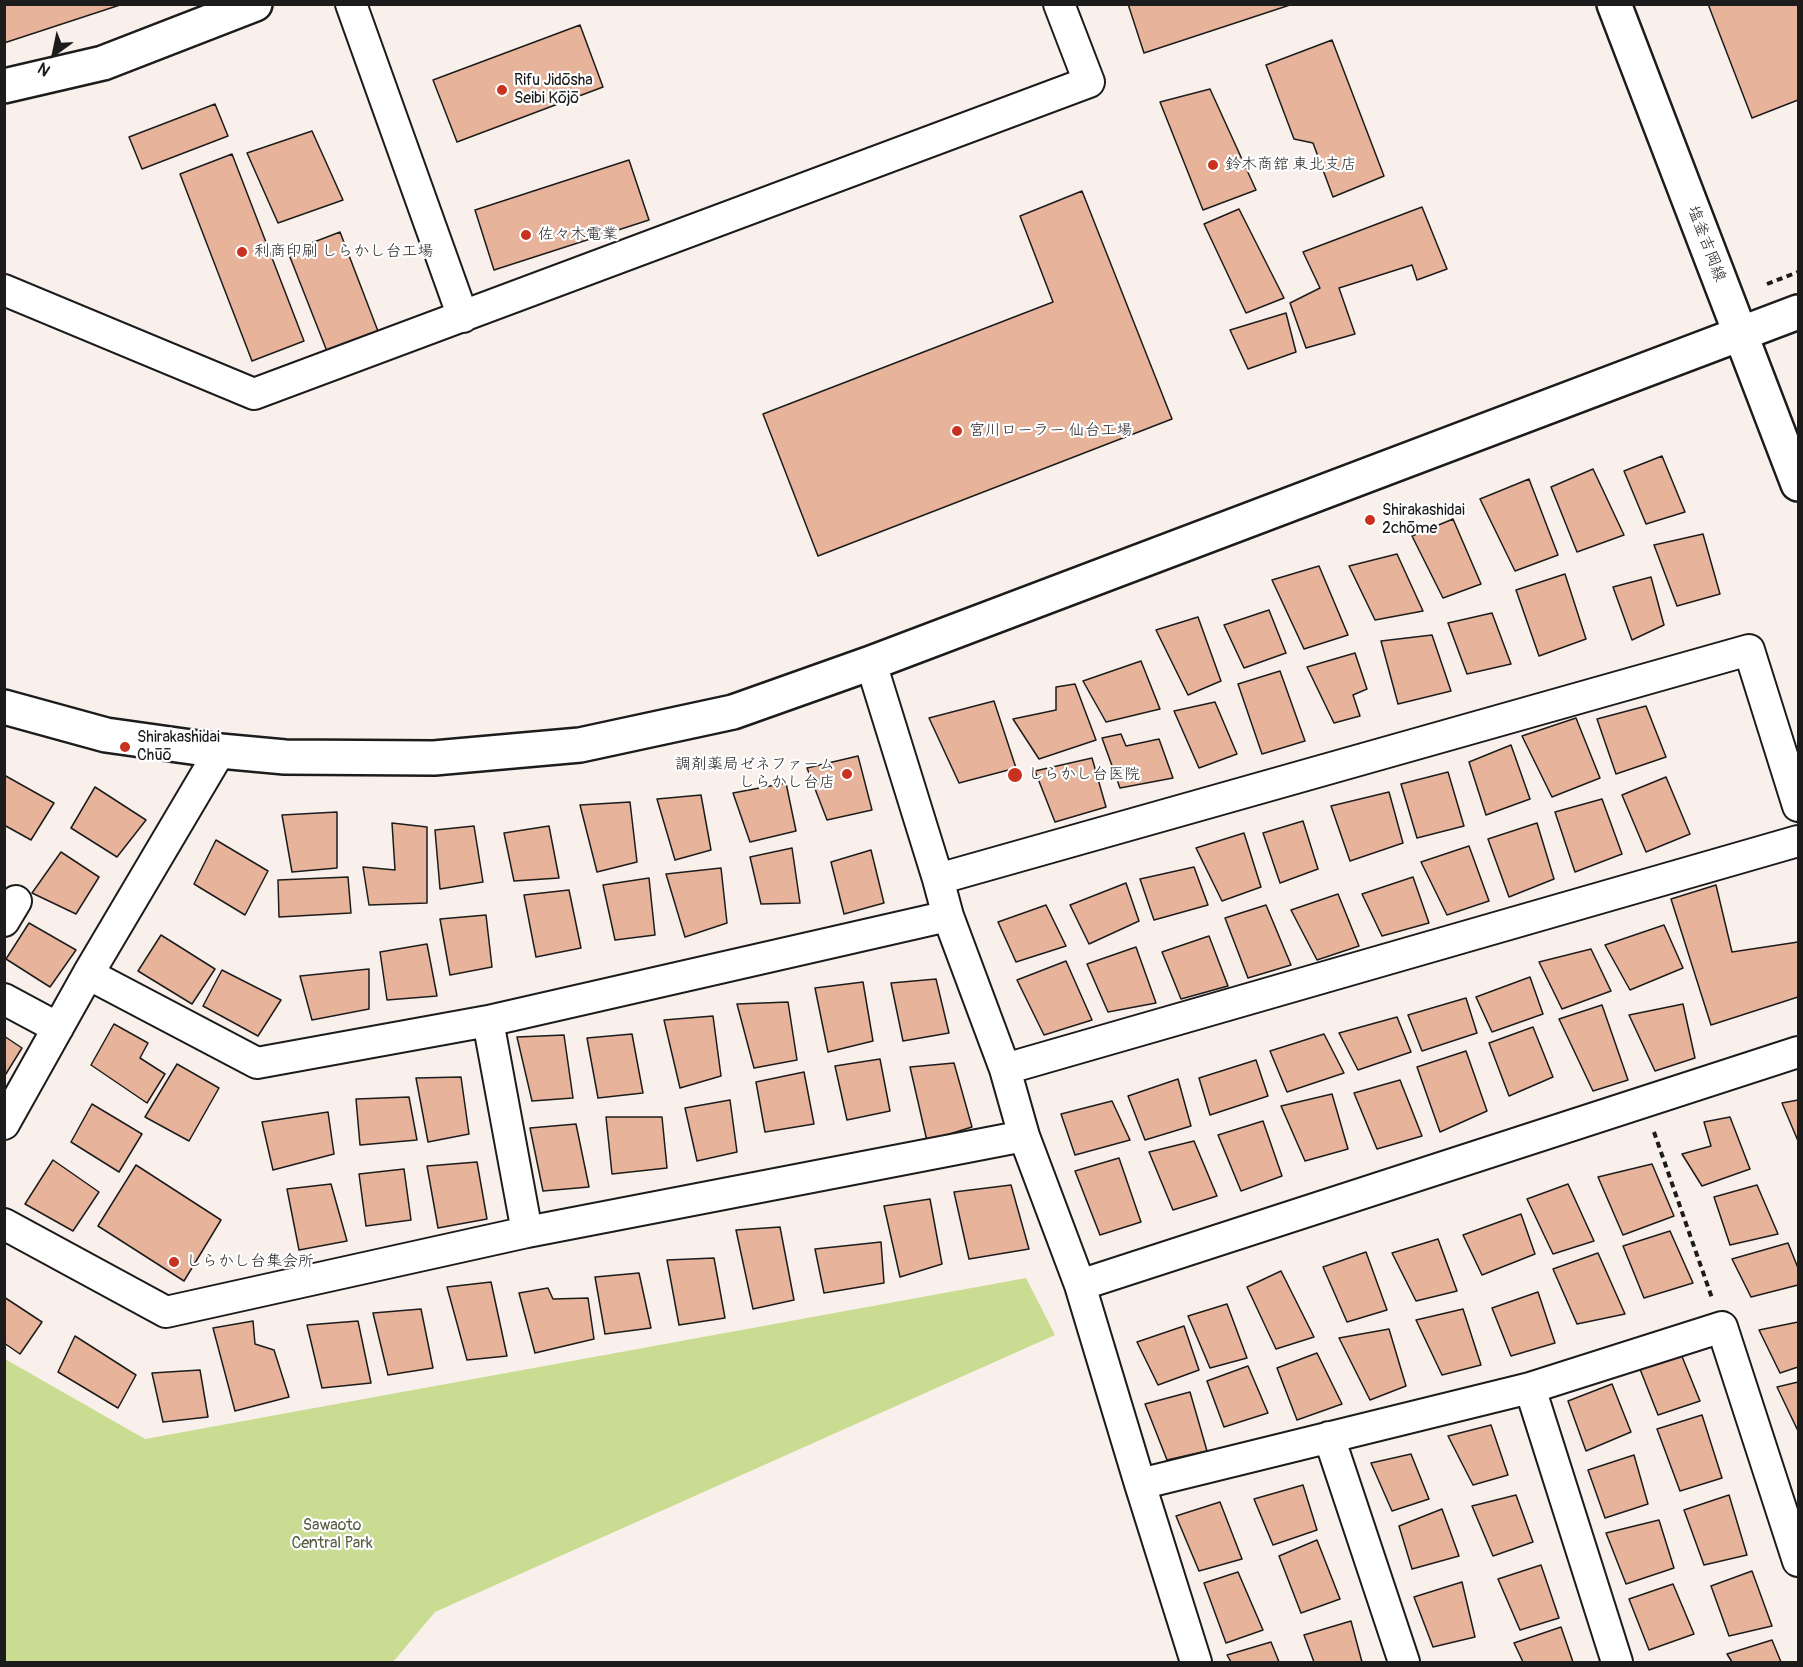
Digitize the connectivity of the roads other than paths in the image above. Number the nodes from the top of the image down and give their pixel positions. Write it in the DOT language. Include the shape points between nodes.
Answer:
graph roads {
  1 [pos="255,4"];
  2 [pos="351,4"];
  3 [pos="1059,4"];
  4 [pos="1614,4"];
  5 [pos="4,86"];
  6 [pos="4,290"];
  7 [pos="1798,312"];
  8 [pos="464,317"];
  9 [pos="1741,334"];
  10 [pos="1798,484"];
  11 [pos="871,663"];
  12 [pos="4,707"];
  13 [pos="220,751"];
  14 [pos="1798,806"];
  15 [pos="1798,841"];
  16 [pos="938,879"];
  17 [pos="948,916"];
  18 [pos="88,974"];
  19 [pos="4,999"];
  20 [pos="488,1021"];
  21 [pos="58,1029"];
  22 [pos="1798,1052"];
  23 [pos="1005,1069"];
  24 [pos="4,1125"];
  25 [pos="1023,1136"];
  26 [pos="4,1224"];
  27 [pos="527,1232"];
  28 [pos="1080,1285"];
  29 [pos="1530,1388"];
  30 [pos="1329,1437"];
  31 [pos="1140,1484"];
  32 [pos="1798,1561"];
  33 [pos="1196,1662"];
  34 [pos="1404,1662"];
  35 [pos="1617,1662"];
  1 -- 5 [label="street" via="103,63"];
  2 -- 8 [label="street"];
  3 -- 8 [label="street" via="1089,82"];
  4 -- 9 [label="street, 塩釜吉岡線"];
  6 -- 8 [label="street" via="254,394"];
  7 -- 9 [label="street"];
  9 -- 10 [label="street, 塩釜吉岡線"];
  9 -- 11 [label="street"];
  11 -- 13 [label="street" via="733,712 580,746 434,758 285,758"];
  11 -- 16 [label="street"];
  12 -- 13 [label="street" via="106,735"];
  13 -- 18 [label="street"];
  14 -- 16 [label="street" via="1749,650"];
  15 -- 23 [label="street"];
  16 -- 17 [label="street"];
  17 -- 20 [label="street"];
  17 -- 23 [label="street"];
  18 -- 20 [label="street" via="256,1063"];
  18 -- 21 [label="street"];
  19 -- 21 [label="street"];
  20 -- 27 [label="street"];
  21 -- 24 [label="street"];
  22 -- 28 [label="street"];
  23 -- 25 [label="street"];
  25 -- 27 [label="street"];
  25 -- 28 [label="street"];
  26 -- 27 [label="street" via="166,1312"];
  28 -- 31 [label="street"];
  29 -- 30 [label="street"];
  29 -- 32 [label="street" via="1722,1327"];
  29 -- 35 [label="street"];
  30 -- 31 [label="street"];
  30 -- 34 [label="street"];
  31 -- 33 [label="street"];
}
